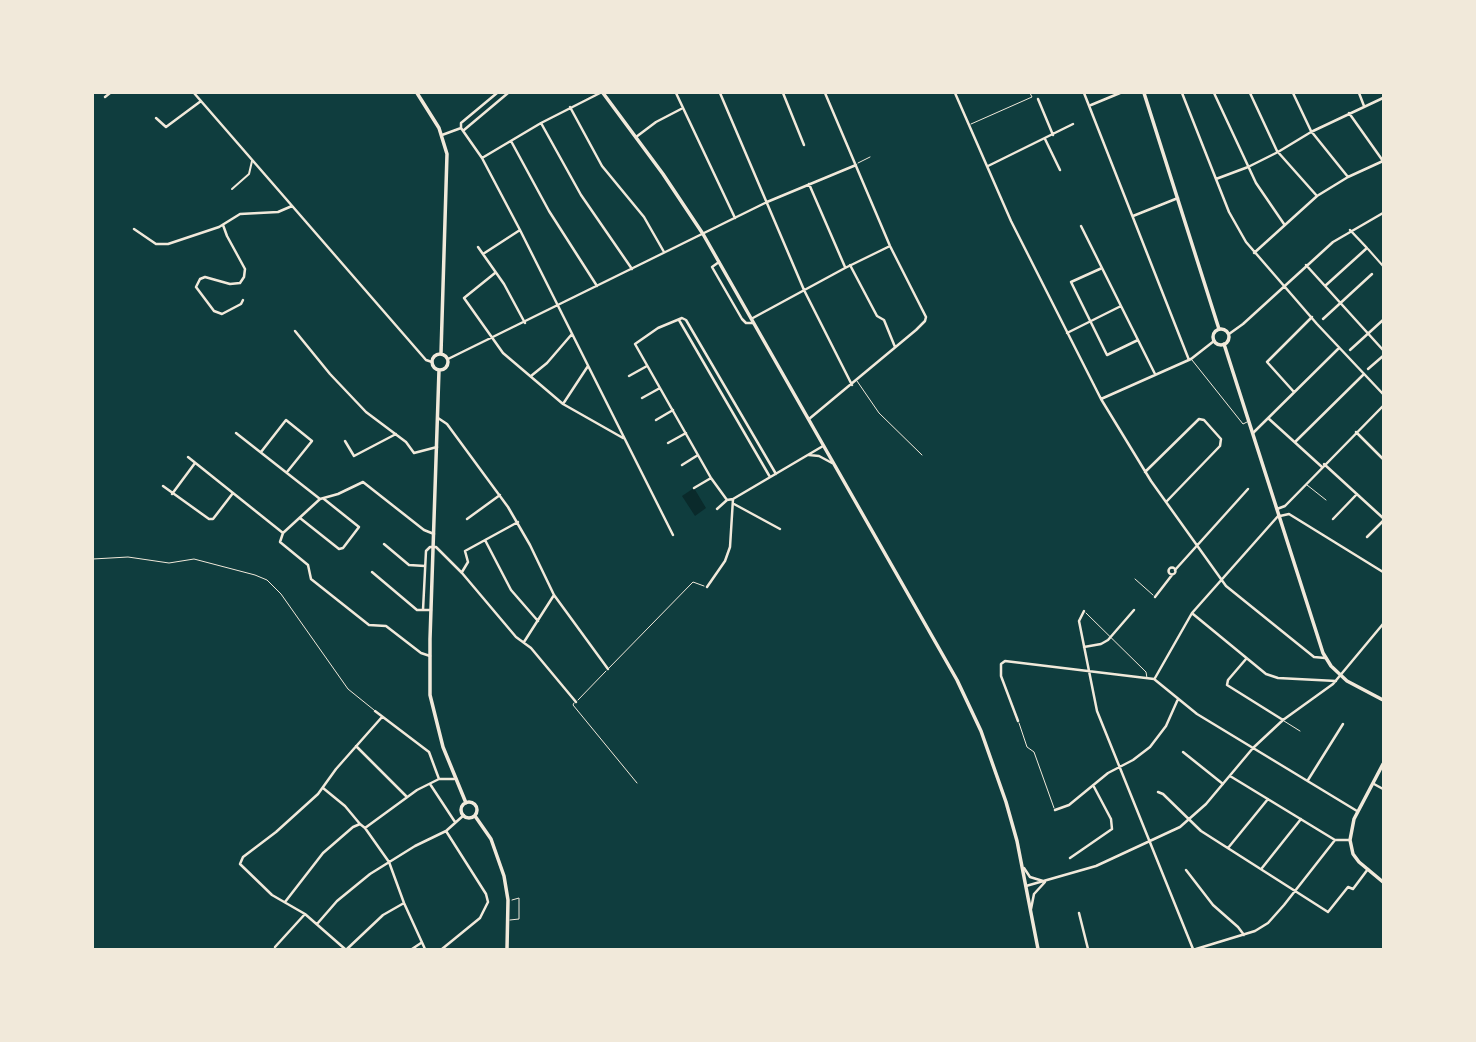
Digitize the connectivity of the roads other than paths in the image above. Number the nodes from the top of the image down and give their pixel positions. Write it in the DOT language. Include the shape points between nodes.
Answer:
graph roads {
  1 [pos="110,93"];
  2 [pos="194,93"];
  3 [pos="416,93"];
  4 [pos="497,93"];
  5 [pos="508,93"];
  6 [pos="602,93"];
  7 [pos="676,93"];
  8 [pos="720,93"];
  9 [pos="783,93"];
  10 [pos="825,93"];
  11 [pos="955,93"];
  12 [pos="1030,93"];
  13 [pos="1084,93"];
  14 [pos="1120,93"];
  15 [pos="1144,93"];
  16 [pos="1182,93"];
  17 [pos="1214,93"];
  18 [pos="1250,93"];
  19 [pos="1293,93"];
  20 [pos="1359,93"];
  21 [pos="105,97"];
  22 [pos="1383,98"];
  23 [pos="1038,99"];
  24 [pos="201,101"];
  25 [pos="1090,106"];
  26 [pos="1364,106"];
  27 [pos="570,107"];
  28 [pos="682,108"];
  29 [pos="1349,113"];
  30 [pos="156,118"];
  31 [pos="541,123"];
  32 [pos="970,124"];
  33 [pos="1073,124"];
  34 [pos="462,129"];
  35 [pos="1311,132"];
  36 [pos="442,135"];
  37 [pos="1053,135"];
  38 [pos="636,137"];
  39 [pos="1045,139"];
  40 [pos="511,141"];
  41 [pos="804,145"];
  42 [pos="1278,152"];
  43 [pos="870,157"];
  44 [pos="482,158"];
  45 [pos="252,160"];
  46 [pos="1383,161"];
  47 [pos="857,164"];
  48 [pos="987,166"];
  49 [pos="1248,167"];
  50 [pos="1060,170"];
  51 [pos="1348,177"];
  52 [pos="1216,179"];
  53 [pos="809,184"];
  54 [pos="232,189"];
  55 [pos="1317,196"];
  56 [pos="1178,198"];
  57 [pos="767,202"];
  58 [pos="292,206"];
  59 [pos="1383,213"];
  60 [pos="1133,216"];
  61 [pos="735,218"];
  62 [pos="1284,224"];
  63 [pos="223,225"];
  64 [pos="1081,226"];
  65 [pos="134,229"];
  66 [pos="520,230"];
  67 [pos="1350,230"];
  68 [pos="703,234"];
  69 [pos="890,246"];
  70 [pos="478,247"];
  71 [pos="1367,248"];
  72 [pos="664,252"];
  73 [pos="1254,253"];
  74 [pos="483,254"];
  75 [pos="719,262"];
  76 [pos="850,265"];
  77 [pos="1306,265"];
  78 [pos="1383,266"];
  79 [pos="845,268"];
  80 [pos="1102,268"];
  81 [pos="632,269"];
  82 [pos="495,273"];
  83 [pos="1372,274"];
  84 [pos="597,286"];
  85 [pos="1284,286"];
  86 [pos="1325,286"];
  87 [pos="804,290"];
  88 [pos="243,300"];
  89 [pos="1340,303"];
  90 [pos="558,305"];
  91 [pos="1121,306"];
  92 [pos="1312,317"];
  93 [pos="1323,319"];
  94 [pos="678,320"];
  95 [pos="1383,320"];
  96 [pos="752,321"];
  97 [pos="1090,321"];
  98 [pos="524,323"];
  99 [pos="1219,329"];
  100 [pos="295,331"];
  101 [pos="1067,333"];
  102 [pos="572,334"];
  103 [pos="1229,334"];
  104 [pos="1369,334"];
  105 [pos="493,338"];
  106 [pos="1138,340"];
  107 [pos="1214,341"];
  108 [pos="1224,344"];
  109 [pos="895,348"];
  110 [pos="1339,348"];
  111 [pos="1350,350"];
  112 [pos="1383,350"];
  113 [pos="441,354"];
  114 [pos="706,356"];
  115 [pos="1383,356"];
  116 [pos="448,359"];
  117 [pos="701,359"];
  118 [pos="1190,359"];
  119 [pos="432,362"];
  120 [pos="588,366"];
  121 [pos="647,366"];
  122 [pos="1368,369"];
  123 [pos="439,370"];
  124 [pos="1155,374"];
  125 [pos="1364,374"];
  126 [pos="629,376"];
  127 [pos="530,377"];
  128 [pos="857,381"];
  129 [pos="852,385"];
  130 [pos="660,388"];
  131 [pos="1294,392"];
  132 [pos="1383,394"];
  133 [pos="642,398"];
  134 [pos="1101,400"];
  135 [pos="563,404"];
  136 [pos="1383,406"];
  137 [pos="673,410"];
  138 [pos="438,418"];
  139 [pos="1268,418"];
  140 [pos="743,419"];
  141 [pos="808,419"];
  142 [pos="656,420"];
  143 [pos="737,422"];
  144 [pos="1250,422"];
  145 [pos="1356,432"];
  146 [pos="236,433"];
  147 [pos="686,433"];
  148 [pos="1253,433"];
  149 [pos="396,434"];
  150 [pos="625,439"];
  151 [pos="345,441"];
  152 [pos="1295,442"];
  153 [pos="668,443"];
  154 [pos="823,446"];
  155 [pos="437,447"];
  156 [pos="261,452"];
  157 [pos="809,454"];
  158 [pos="698,455"];
  159 [pos="922,455"];
  160 [pos="188,457"];
  161 [pos="1383,458"];
  162 [pos="195,463"];
  163 [pos="834,464"];
  164 [pos="682,465"];
  165 [pos="1323,465"];
  166 [pos="287,472"];
  167 [pos="1145,472"];
  168 [pos="776,474"];
  169 [pos="770,477"];
  170 [pos="711,478"];
  171 [pos="1305,484"];
  172 [pos="163,486"];
  173 [pos="694,488"];
  174 [pos="1248,489"];
  175 [pos="172,494"];
  176 [pos="233,494"];
  177 [pos="1357,494"];
  178 [pos="500,495"];
  179 [pos="322,498"];
  180 [pos="733,499"];
  181 [pos="727,500"];
  182 [pos="1325,500"];
  183 [pos="1166,502"];
  184 [pos="734,504"];
  185 [pos="717,509"];
  186 [pos="1277,509"];
  187 [pos="1279,515"];
  188 [pos="300,518"];
  189 [pos="467,519"];
  190 [pos="1333,519"];
  191 [pos="1383,519"];
  192 [pos="518,522"];
  193 [pos="780,529"];
  194 [pos="283,533"];
  195 [pos="434,534"];
  196 [pos="673,535"];
  197 [pos="1367,537"];
  198 [pos="485,540"];
  199 [pos="384,544"];
  200 [pos="434,547"];
  201 [pos="1198,547"];
  202 [pos="93,559"];
  203 [pos="425,566"];
  204 [pos="372,572"];
  205 [pos="1383,572"];
  206 [pos="462,573"];
  207 [pos="1135,579"];
  208 [pos="1221,579"];
  209 [pos="706,587"];
  210 [pos="554,595"];
  211 [pos="1155,597"];
  212 [pos="423,610"];
  213 [pos="431,610"];
  214 [pos="1134,610"];
  215 [pos="1084,611"];
  216 [pos="1192,614"];
  217 [pos="537,621"];
  218 [pos="1383,624"];
  219 [pos="1111,637"];
  220 [pos="524,642"];
  221 [pos="1084,647"];
  222 [pos="429,656"];
  223 [pos="1325,658"];
  224 [pos="1246,659"];
  225 [pos="608,669"];
  226 [pos="1088,670"];
  227 [pos="1340,675"];
  228 [pos="1147,678"];
  229 [pos="1154,679"];
  230 [pos="1336,681"];
  231 [pos="1178,699"];
  232 [pos="1383,700"];
  233 [pos="576,702"];
  234 [pos="375,711"];
  235 [pos="382,717"];
  236 [pos="1283,720"];
  237 [pos="1018,722"];
  238 [pos="1343,724"];
  239 [pos="1300,731"];
  240 [pos="356,746"];
  241 [pos="1253,748"];
  242 [pos="1183,752"];
  243 [pos="1383,764"];
  244 [pos="1119,767"];
  245 [pos="1230,776"];
  246 [pos="439,779"];
  247 [pos="456,779"];
  248 [pos="1308,780"];
  249 [pos="429,783"];
  250 [pos="637,783"];
  251 [pos="1223,784"];
  252 [pos="1374,784"];
  253 [pos="1093,785"];
  254 [pos="323,788"];
  255 [pos="1383,789"];
  256 [pos="1158,792"];
  257 [pos="407,797"];
  258 [pos="1268,799"];
  259 [pos="466,803"];
  260 [pos="1055,810"];
  261 [pos="1357,811"];
  262 [pos="464,815"];
  263 [pos="475,816"];
  264 [pos="1301,819"];
  265 [pos="1189,820"];
  266 [pos="455,822"];
  267 [pos="360,824"];
  268 [pos="365,828"];
  269 [pos="446,831"];
  270 [pos="1335,840"];
  271 [pos="1350,840"];
  272 [pos="1149,842"];
  273 [pos="1228,848"];
  274 [pos="1070,858"];
  275 [pos="389,862"];
  276 [pos="1022,864"];
  277 [pos="1261,869"];
  278 [pos="1368,869"];
  279 [pos="1186,870"];
  280 [pos="1046,881"];
  281 [pos="1383,882"];
  282 [pos="1026,886"];
  283 [pos="1295,892"];
  284 [pos="508,900"];
  285 [pos="285,902"];
  286 [pos="404,902"];
  287 [pos="1031,913"];
  288 [pos="304,914"];
  289 [pos="1079,914"];
  290 [pos="508,920"];
  291 [pos="317,924"];
  292 [pos="1244,935"];
  293 [pos="421,943"];
  294 [pos="275,947"];
  295 [pos="346,949"];
  296 [pos="412,949"];
  297 [pos="425,949"];
  298 [pos="442,949"];
  299 [pos="507,949"];
  300 [pos="1038,949"];
  301 [pos="1088,949"];
  302 [pos="1194,949"];
  1 -- 21 [label="street"];
  2 -- 24 [label="street"];
  3 -- 36 [label="main road"];
  4 -- 34 [label="street" via="461,123"];
  5 -- 34 [label="street"];
  6 -- 27 [label="street"];
  6 -- 38 [label="main road"];
  7 -- 28 [label="street"];
  8 -- 57 [label="street"];
  9 -- 41 [label="street"];
  10 -- 47 [label="street"];
  11 -- 32 [label="street"];
  12 -- 32 [label="lane" via="1032,97"];
  13 -- 25 [label="street"];
  14 -- 25 [label="street"];
  15 -- 56 [label="main road"];
  16 -- 52 [label="street"];
  17 -- 49 [label="street"];
  18 -- 42 [label="street"];
  19 -- 35 [label="street"];
  20 -- 26 [label="street"];
  22 -- 26 [label="street"];
  23 -- 37 [label="street"];
  24 -- 30 [label="street" via="166,127"];
  24 -- 45 [label="street"];
  25 -- 60 [label="street"];
  26 -- 29 [label="street"];
  27 -- 31 [label="street"];
  27 -- 72 [label="street" via="602,166 644,217"];
  28 -- 38 [label="street"];
  28 -- 61 [label="street"];
  29 -- 35 [label="street"];
  29 -- 46 [label="street"];
  31 -- 40 [label="street"];
  31 -- 81 [label="street" via="581,195"];
  32 -- 48 [label="street"];
  33 -- 37 [label="street"];
  34 -- 36 [label="street"];
  34 -- 44 [label="street"];
  35 -- 42 [label="street"];
  35 -- 51 [label="street"];
  36 -- 113 [label="main road" via="447,166"];
  37 -- 39 [label="street"];
  38 -- 68 [label="main road"];
  39 -- 48 [label="street"];
  39 -- 50 [label="street"];
  40 -- 44 [label="street"];
  40 -- 84 [label="street"];
  42 -- 49 [label="street"];
  42 -- 55 [label="street"];
  43 -- 47 [label="lane"];
  44 -- 66 [label="street"];
  45 -- 54 [label="street" via="249,174"];
  45 -- 58 [label="street"];
  46 -- 51 [label="street"];
  47 -- 53 [label="street"];
  47 -- 69 [label="street"];
  48 -- 101 [label="street"];
  49 -- 52 [label="street"];
  49 -- 62 [label="street"];
  51 -- 55 [label="street"];
  52 -- 73 [label="street"];
  53 -- 57 [label="street"];
  53 -- 79 [label="street"];
  55 -- 62 [label="street"];
  56 -- 60 [label="street"];
  56 -- 99 [label="main road"];
  57 -- 61 [label="street"];
  57 -- 87 [label="street"];
  58 -- 63 [label="street" via="278,212 240,214"];
  58 -- 119 [label="street"];
  59 -- 67 [label="street"];
  60 -- 118 [label="street"];
  61 -- 68 [label="street"];
  62 -- 73 [label="street"];
  63 -- 65 [label="street" via="164,245"];
  63 -- 88 [label="street" via="245,269 244,277 240,283 230,284 205,277 197,287 214,311 222,314"];
  64 -- 80 [label="street"];
  66 -- 74 [label="street"];
  66 -- 90 [label="street"];
  67 -- 71 [label="street"];
  67 -- 77 [label="street"];
  68 -- 72 [label="street"];
  68 -- 75 [label="main road"];
  69 -- 76 [label="street"];
  69 -- 109 [label="street" via="925,321"];
  70 -- 74 [label="street"];
  71 -- 78 [label="street"];
  71 -- 86 [label="street"];
  72 -- 81 [label="street"];
  73 -- 85 [label="street"];
  74 -- 82 [label="street"];
  75 -- 96 [label="main road"];
  75 -- 96 [label="street" via="712,267 718,278 742,319"];
  76 -- 79 [label="street"];
  76 -- 109 [label="street" via="877,316 884,320"];
  77 -- 85 [label="street"];
  77 -- 86 [label="street"];
  79 -- 87 [label="street"];
  80 -- 91 [label="street"];
  80 -- 97 [label="street" via="1071,282"];
  81 -- 84 [label="street"];
  82 -- 98 [label="street"];
  82 -- 105 [label="street" via="464,298"];
  83 -- 89 [label="street"];
  84 -- 90 [label="street"];
  85 -- 92 [label="street"];
  85 -- 103 [label="street"];
  86 -- 89 [label="street"];
  87 -- 96 [label="street"];
  87 -- 129 [label="street"];
  89 -- 93 [label="street"];
  89 -- 104 [label="street"];
  90 -- 98 [label="street"];
  90 -- 102 [label="street"];
  91 -- 97 [label="street"];
  91 -- 106 [label="street"];
  92 -- 110 [label="street"];
  92 -- 131 [label="street" via="1267,362"];
  94 -- 114 [label="street" via="686,320"];
  94 -- 117 [label="street"];
  94 -- 121 [label="street" via="636,343"];
  95 -- 104 [label="street"];
  96 -- 141 [label="main road"];
  97 -- 101 [label="street"];
  97 -- 106 [label="street" via="1107,355"];
  98 -- 105 [label="street"];
  99 -- 103 [label="main road"];
  99 -- 107 [label="main road"];
  100 -- 149 [label="street" via="366,412"];
  101 -- 134 [label="street"];
  102 -- 120 [label="street"];
  102 -- 127 [label="street"];
  103 -- 108 [label="main road"];
  104 -- 111 [label="street"];
  104 -- 112 [label="street"];
  105 -- 116 [label="street"];
  105 -- 127 [label="street"];
  106 -- 124 [label="street"];
  107 -- 108 [label="main road"];
  107 -- 118 [label="street"];
  108 -- 144 [label="main road"];
  109 -- 128 [label="street"];
  110 -- 125 [label="street"];
  110 -- 131 [label="street"];
  113 -- 116 [label="main road"];
  113 -- 119 [label="main road"];
  114 -- 117 [label="street"];
  114 -- 140 [label="street"];
  115 -- 122 [label="street"];
  116 -- 123 [label="main road" via="447,366"];
  117 -- 143 [label="street"];
  118 -- 124 [label="street"];
  118 -- 144 [label="lane" via="1244,424"];
  119 -- 123 [label="main road"];
  120 -- 135 [label="street"];
  120 -- 150 [label="street"];
  121 -- 126 [label="street"];
  121 -- 130 [label="street"];
  123 -- 138 [label="main road"];
  124 -- 134 [label="street"];
  125 -- 132 [label="street"];
  125 -- 152 [label="street"];
  127 -- 135 [label="street"];
  128 -- 129 [label="street"];
  128 -- 159 [label="lane" via="879,413"];
  129 -- 141 [label="street"];
  130 -- 133 [label="street"];
  130 -- 137 [label="street"];
  131 -- 139 [label="street"];
  134 -- 167 [label="street"];
  135 -- 150 [label="street"];
  136 -- 145 [label="street"];
  137 -- 142 [label="street"];
  137 -- 147 [label="street"];
  138 -- 155 [label="main road"];
  138 -- 178 [label="street"];
  139 -- 148 [label="street"];
  139 -- 152 [label="street"];
  140 -- 143 [label="street"];
  140 -- 168 [label="street"];
  141 -- 154 [label="main road"];
  143 -- 169 [label="street"];
  144 -- 148 [label="main road"];
  145 -- 161 [label="street"];
  145 -- 165 [label="street"];
  146 -- 156 [label="street"];
  147 -- 153 [label="street"];
  147 -- 158 [label="street"];
  148 -- 186 [label="main road"];
  149 -- 151 [label="street" via="354,456"];
  149 -- 155 [label="street" via="415,454"];
  150 -- 196 [label="street"];
  152 -- 165 [label="street"];
  154 -- 157 [label="street"];
  154 -- 163 [label="main road"];
  155 -- 195 [label="main road"];
  156 -- 166 [label="street"];
  156 -- 166 [label="street" via="286,420 312,441"];
  157 -- 163 [label="street"];
  157 -- 168 [label="street"];
  158 -- 164 [label="street"];
  158 -- 170 [label="street"];
  160 -- 162 [label="street"];
  162 -- 175 [label="street"];
  162 -- 176 [label="street"];
  163 -- 276 [label="main road" via="969,705 1000,782"];
  165 -- 171 [label="street"];
  165 -- 177 [label="street"];
  166 -- 179 [label="street"];
  167 -- 183 [label="street"];
  167 -- 183 [label="street" via="1199,419 1221,439 1220,446"];
  168 -- 169 [label="street"];
  169 -- 180 [label="street"];
  170 -- 173 [label="street"];
  170 -- 181 [label="street"];
  171 -- 182 [label="lane"];
  171 -- 186 [label="street"];
  172 -- 175 [label="street"];
  174 -- 201 [label="street"];
  175 -- 176 [label="street" via="213,519"];
  176 -- 194 [label="street"];
  177 -- 190 [label="street"];
  177 -- 191 [label="street"];
  178 -- 189 [label="street"];
  178 -- 192 [label="street"];
  179 -- 188 [label="street"];
  179 -- 188 [label="street" via="359,527 342,548"];
  179 -- 195 [label="street" via="363,482"];
  180 -- 181 [label="street"];
  180 -- 184 [label="street"];
  181 -- 185 [label="street"];
  183 -- 201 [label="street"];
  184 -- 193 [label="street"];
  184 -- 209 [label="street" via="727,555"];
  186 -- 187 [label="main road"];
  187 -- 205 [label="street" via="1289,514"];
  187 -- 208 [label="street"];
  187 -- 223 [label="main road"];
  188 -- 194 [label="street"];
  191 -- 197 [label="street"];
  192 -- 198 [label="street"];
  192 -- 210 [label="street"];
  194 -- 222 [label="street" via="280,542 308,565 311,579 369,625 386,626"];
  195 -- 200 [label="main road"];
  198 -- 206 [label="street" via="464,551 468,562"];
  198 -- 217 [label="street" via="511,590"];
  199 -- 203 [label="street" via="409,565"];
  200 -- 203 [label="street" via="426,551"];
  200 -- 206 [label="street"];
  200 -- 213 [label="main road"];
  201 -- 208 [label="street"];
  201 -- 211 [label="street"];
  202 -- 234 [label="lane" via="128,557 169,564 194,559 267,580 348,689"];
  203 -- 212 [label="street"];
  204 -- 212 [label="street" via="417,610"];
  206 -- 220 [label="street"];
  207 -- 211 [label="lane"];
  208 -- 216 [label="street"];
  208 -- 223 [label="street" via="1314,657"];
  209 -- 225 [label="lane" via="693,582"];
  210 -- 217 [label="street"];
  210 -- 225 [label="street"];
  212 -- 213 [label="street"];
  213 -- 222 [label="main road"];
  214 -- 219 [label="street"];
  215 -- 219 [label="lane"];
  215 -- 221 [label="street" via="1079,621"];
  216 -- 224 [label="street"];
  216 -- 229 [label="street"];
  217 -- 220 [label="street"];
  218 -- 227 [label="street"];
  219 -- 221 [label="street"];
  219 -- 228 [label="lane"];
  220 -- 233 [label="street"];
  221 -- 226 [label="street"];
  222 -- 247 [label="main road" via="436,724"];
  223 -- 227 [label="main road"];
  224 -- 230 [label="street" via="1278,678"];
  224 -- 236 [label="street" via="1227,685"];
  225 -- 233 [label="lane"];
  226 -- 228 [label="street"];
  226 -- 237 [label="street" via="1003,662 1000,671"];
  226 -- 244 [label="street" via="1097,711"];
  227 -- 230 [label="street"];
  227 -- 232 [label="main road"];
  228 -- 229 [label="street"];
  229 -- 231 [label="street"];
  230 -- 236 [label="street"];
  231 -- 241 [label="street"];
  231 -- 244 [label="street" via="1154,744"];
  233 -- 250 [label="lane" via="573,705"];
  234 -- 235 [label="street"];
  235 -- 240 [label="street"];
  235 -- 246 [label="street" via="429,752"];
  236 -- 239 [label="lane"];
  236 -- 241 [label="street"];
  237 -- 260 [label="lane"];
  238 -- 248 [label="street"];
  240 -- 254 [label="street"];
  240 -- 257 [label="street"];
  241 -- 245 [label="street"];
  241 -- 248 [label="street"];
  242 -- 251 [label="street"];
  243 -- 252 [label="main road"];
  244 -- 253 [label="street"];
  244 -- 272 [label="street"];
  245 -- 251 [label="street"];
  245 -- 258 [label="street"];
  246 -- 247 [label="street"];
  246 -- 249 [label="street"];
  247 -- 259 [label="main road"];
  248 -- 261 [label="street"];
  249 -- 257 [label="street"];
  249 -- 266 [label="street"];
  251 -- 265 [label="street"];
  252 -- 255 [label="street"];
  252 -- 261 [label="main road"];
  253 -- 260 [label="street"];
  253 -- 274 [label="street" via="1112,829"];
  254 -- 267 [label="street"];
  254 -- 285 [label="street" via="240,864"];
  256 -- 265 [label="street"];
  257 -- 268 [label="street"];
  258 -- 264 [label="street"];
  258 -- 273 [label="street"];
  259 -- 262 [label="main road"];
  259 -- 263 [label="main road" via="476,806"];
  261 -- 271 [label="main road"];
  262 -- 263 [label="main road"];
  262 -- 266 [label="street"];
  263 -- 284 [label="main road" via="498,854"];
  264 -- 270 [label="street"];
  264 -- 277 [label="street"];
  265 -- 272 [label="street"];
  265 -- 273 [label="street"];
  266 -- 269 [label="street"];
  267 -- 268 [label="street"];
  267 -- 285 [label="street" via="323,853"];
  268 -- 275 [label="street"];
  269 -- 275 [label="street"];
  269 -- 298 [label="street" via="488,902 480,918"];
  270 -- 271 [label="street"];
  270 -- 283 [label="street"];
  271 -- 278 [label="main road" via="1353,854"];
  272 -- 280 [label="street" via="1096,866"];
  272 -- 302 [label="street"];
  273 -- 277 [label="street"];
  275 -- 286 [label="street"];
  275 -- 291 [label="street" via="348,891"];
  276 -- 280 [label="street" via="1030,877"];
  276 -- 282 [label="main road"];
  277 -- 283 [label="street"];
  278 -- 281 [label="main road"];
  278 -- 283 [label="street" via="1328,912"];
  279 -- 292 [label="street"];
  280 -- 282 [label="street"];
  280 -- 287 [label="street" via="1034,894"];
  282 -- 287 [label="main road"];
  283 -- 292 [label="street" via="1268,923"];
  284 -- 290 [label="main road"];
  284 -- 290 [label="lane" via="519,898 519,919"];
  285 -- 288 [label="street"];
  286 -- 293 [label="street"];
  286 -- 295 [label="street"];
  287 -- 300 [label="main road"];
  288 -- 291 [label="street"];
  288 -- 294 [label="street"];
  289 -- 301 [label="street"];
  290 -- 299 [label="main road"];
  291 -- 295 [label="street"];
  292 -- 302 [label="street"];
  293 -- 296 [label="street"];
  293 -- 297 [label="street"];
}
